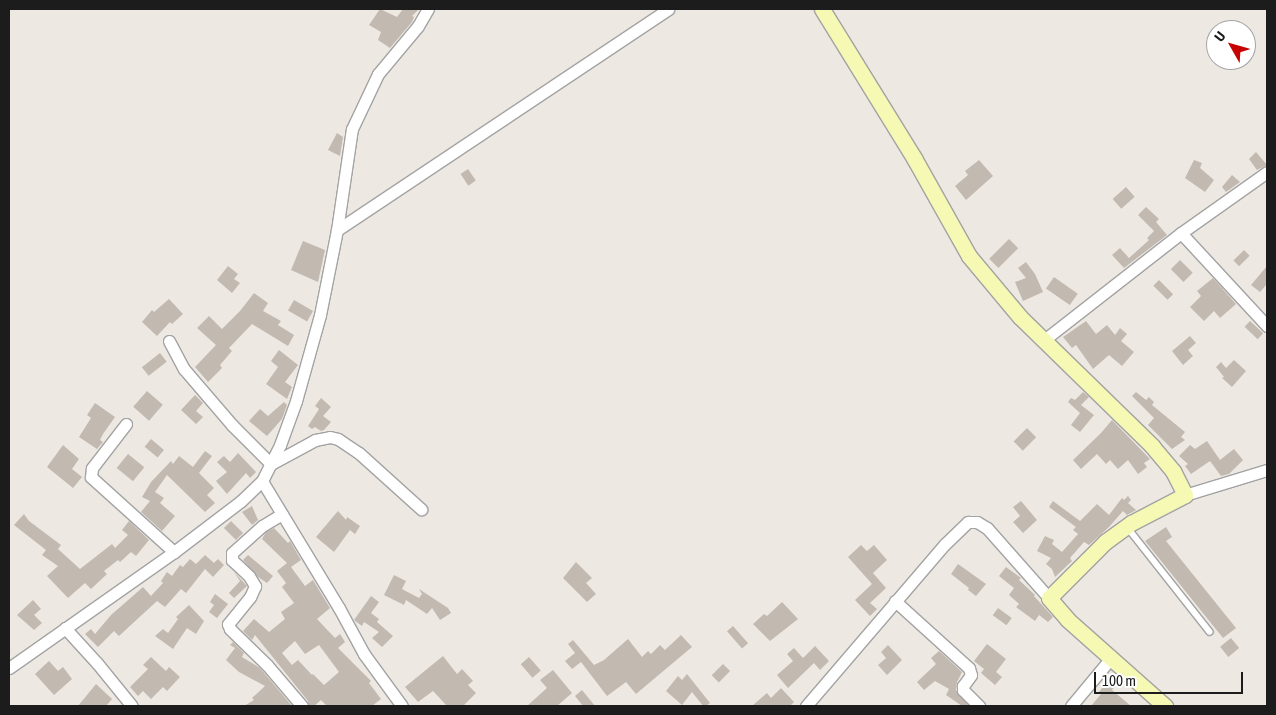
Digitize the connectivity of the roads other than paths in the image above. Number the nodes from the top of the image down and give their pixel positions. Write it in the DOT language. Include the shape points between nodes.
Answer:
graph roads {
  1 [pos="428,9"];
  2 [pos="668,9"];
  3 [pos="822,9"];
  4 [pos="1267,172"];
  5 [pos="337,230"];
  6 [pos="1181,232"];
  7 [pos="1267,326"];
  8 [pos="1044,340"];
  9 [pos="168,341"];
  10 [pos="126,424"];
  11 [pos="271,464"];
  12 [pos="1267,470"];
  13 [pos="262,481"];
  14 [pos="1185,495"];
  15 [pos="421,509"];
  16 [pos="282,514"];
  17 [pos="1126,526"];
  18 [pos="174,552"];
  19 [pos="1049,598"];
  20 [pos="895,601"];
  21 [pos="65,628"];
  22 [pos="1210,632"];
  23 [pos="1111,658"];
  24 [pos="9,668"];
  25 [pos="132,706"];
  26 [pos="302,706"];
  27 [pos="402,706"];
  28 [pos="806,706"];
  29 [pos="980,706"];
  30 [pos="1071,706"];
  31 [pos="1165,706"];
  1 -- 5 [label="street" via="378,74 352,129"];
  2 -- 5 [label="street"];
  3 -- 8 [label="street" via="914,158 969,256 1008,304"];
  4 -- 6 [label="street"];
  5 -- 11 [label="street" via="320,314 296,402"];
  6 -- 7 [label="street"];
  6 -- 8 [label="street"];
  8 -- 14 [label="street" via="1152,446 1173,471"];
  9 -- 11 [label="street" via="190,376"];
  10 -- 18 [label="street" via="92,468 91,477"];
  11 -- 13 [label="street"];
  11 -- 15 [label="street" via="315,440 338,439 359,453"];
  12 -- 14 [label="street"];
  13 -- 16 [label="street"];
  13 -- 18 [label="street"];
  14 -- 17 [label="street"];
  16 -- 26 [label="street" via="262,526 232,553 232,560 255,586 228,624"];
  16 -- 27 [label="street" via="364,654"];
  17 -- 19 [label="street" via="1105,542"];
  17 -- 22 [label="lane"];
  18 -- 21 [label="street"];
  19 -- 20 [label="street" via="987,528 974,521 962,525"];
  19 -- 23 [label="street" via="1068,620"];
  20 -- 28 [label="street"];
  20 -- 29 [label="street" via="969,668 971,675 963,690"];
  21 -- 24 [label="street"];
  21 -- 25 [label="street"];
  23 -- 30 [label="street"];
  23 -- 31 [label="street"];
}
